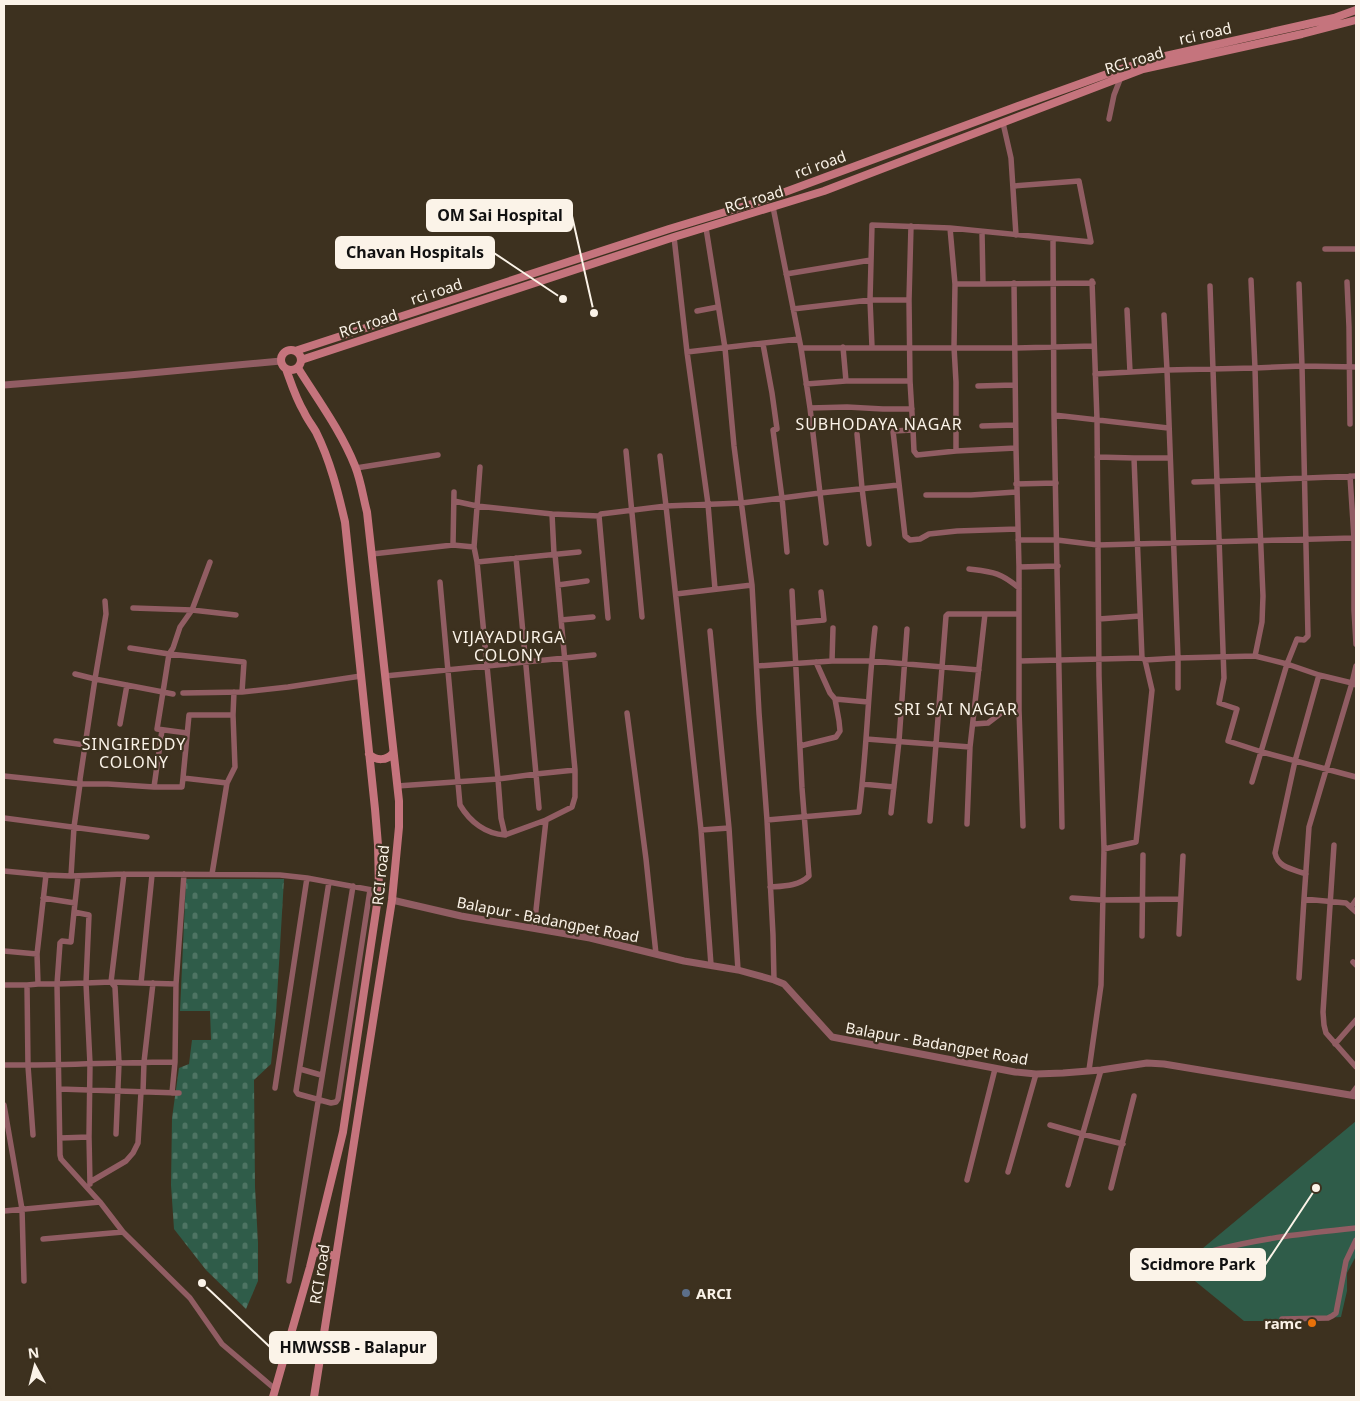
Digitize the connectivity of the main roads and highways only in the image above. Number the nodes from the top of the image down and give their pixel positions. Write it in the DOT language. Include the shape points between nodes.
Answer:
graph roads {
  1 [pos="1356,10"];
  2 [pos="1356,20"];
  3 [pos="1219,48"];
  4 [pos="969,124"];
  5 [pos="973,134"];
  6 [pos="643,238"];
  7 [pos="647,246"];
  8 [pos="295,351"];
  9 [pos="301,360"];
  10 [pos="298,368"];
  11 [pos="286,369"];
  12 [pos="393,752"];
  13 [pos="369,754"];
  14 [pos="394,766"];
  15 [pos="371,769"];
  16 [pos="314,1252"];
  17 [pos="336,1256"];
  18 [pos="274,1393"];
  19 [pos="314,1397"];
  1 -- 3 [label="main road, rci road"];
  2 -- 3 [label="main road, RCI road" via="1302,34"];
  3 -- 4 [label="main road, rci road" via="1161,57"];
  3 -- 5 [label="main road, RCI road" via="1143,69"];
  4 -- 5 [label="main road"];
  4 -- 6 [label="main road, rci road" via="755,203"];
  5 -- 7 [label="main road, RCI road" via="824,191"];
  6 -- 7 [label="main road"];
  6 -- 8 [label="main road, rci road"];
  7 -- 9 [label="main road, RCI road"];
  8 -- 9 [label="main road"];
  8 -- 11 [label="main road" via="286,352 282,357"];
  9 -- 10 [label="main road"];
  10 -- 11 [label="main road"];
  10 -- 12 [label="main road, RCI road" via="356,468 367,512"];
  11 -- 13 [label="main road" via="328,463 345,522"];
  12 -- 13 [label="main road" via="387,759 379,760"];
  12 -- 14 [label="main road, RCI road"];
  13 -- 15 [label="main road"];
  14 -- 15 [label="main road" via="380,762"];
  14 -- 17 [label="main road, RCI road" via="399,827 392,900"];
  15 -- 16 [label="main road" via="379,891 343,1132"];
  16 -- 17 [label="main road"];
  16 -- 18 [label="main road"];
  17 -- 19 [label="main road, RCI road"];
}
